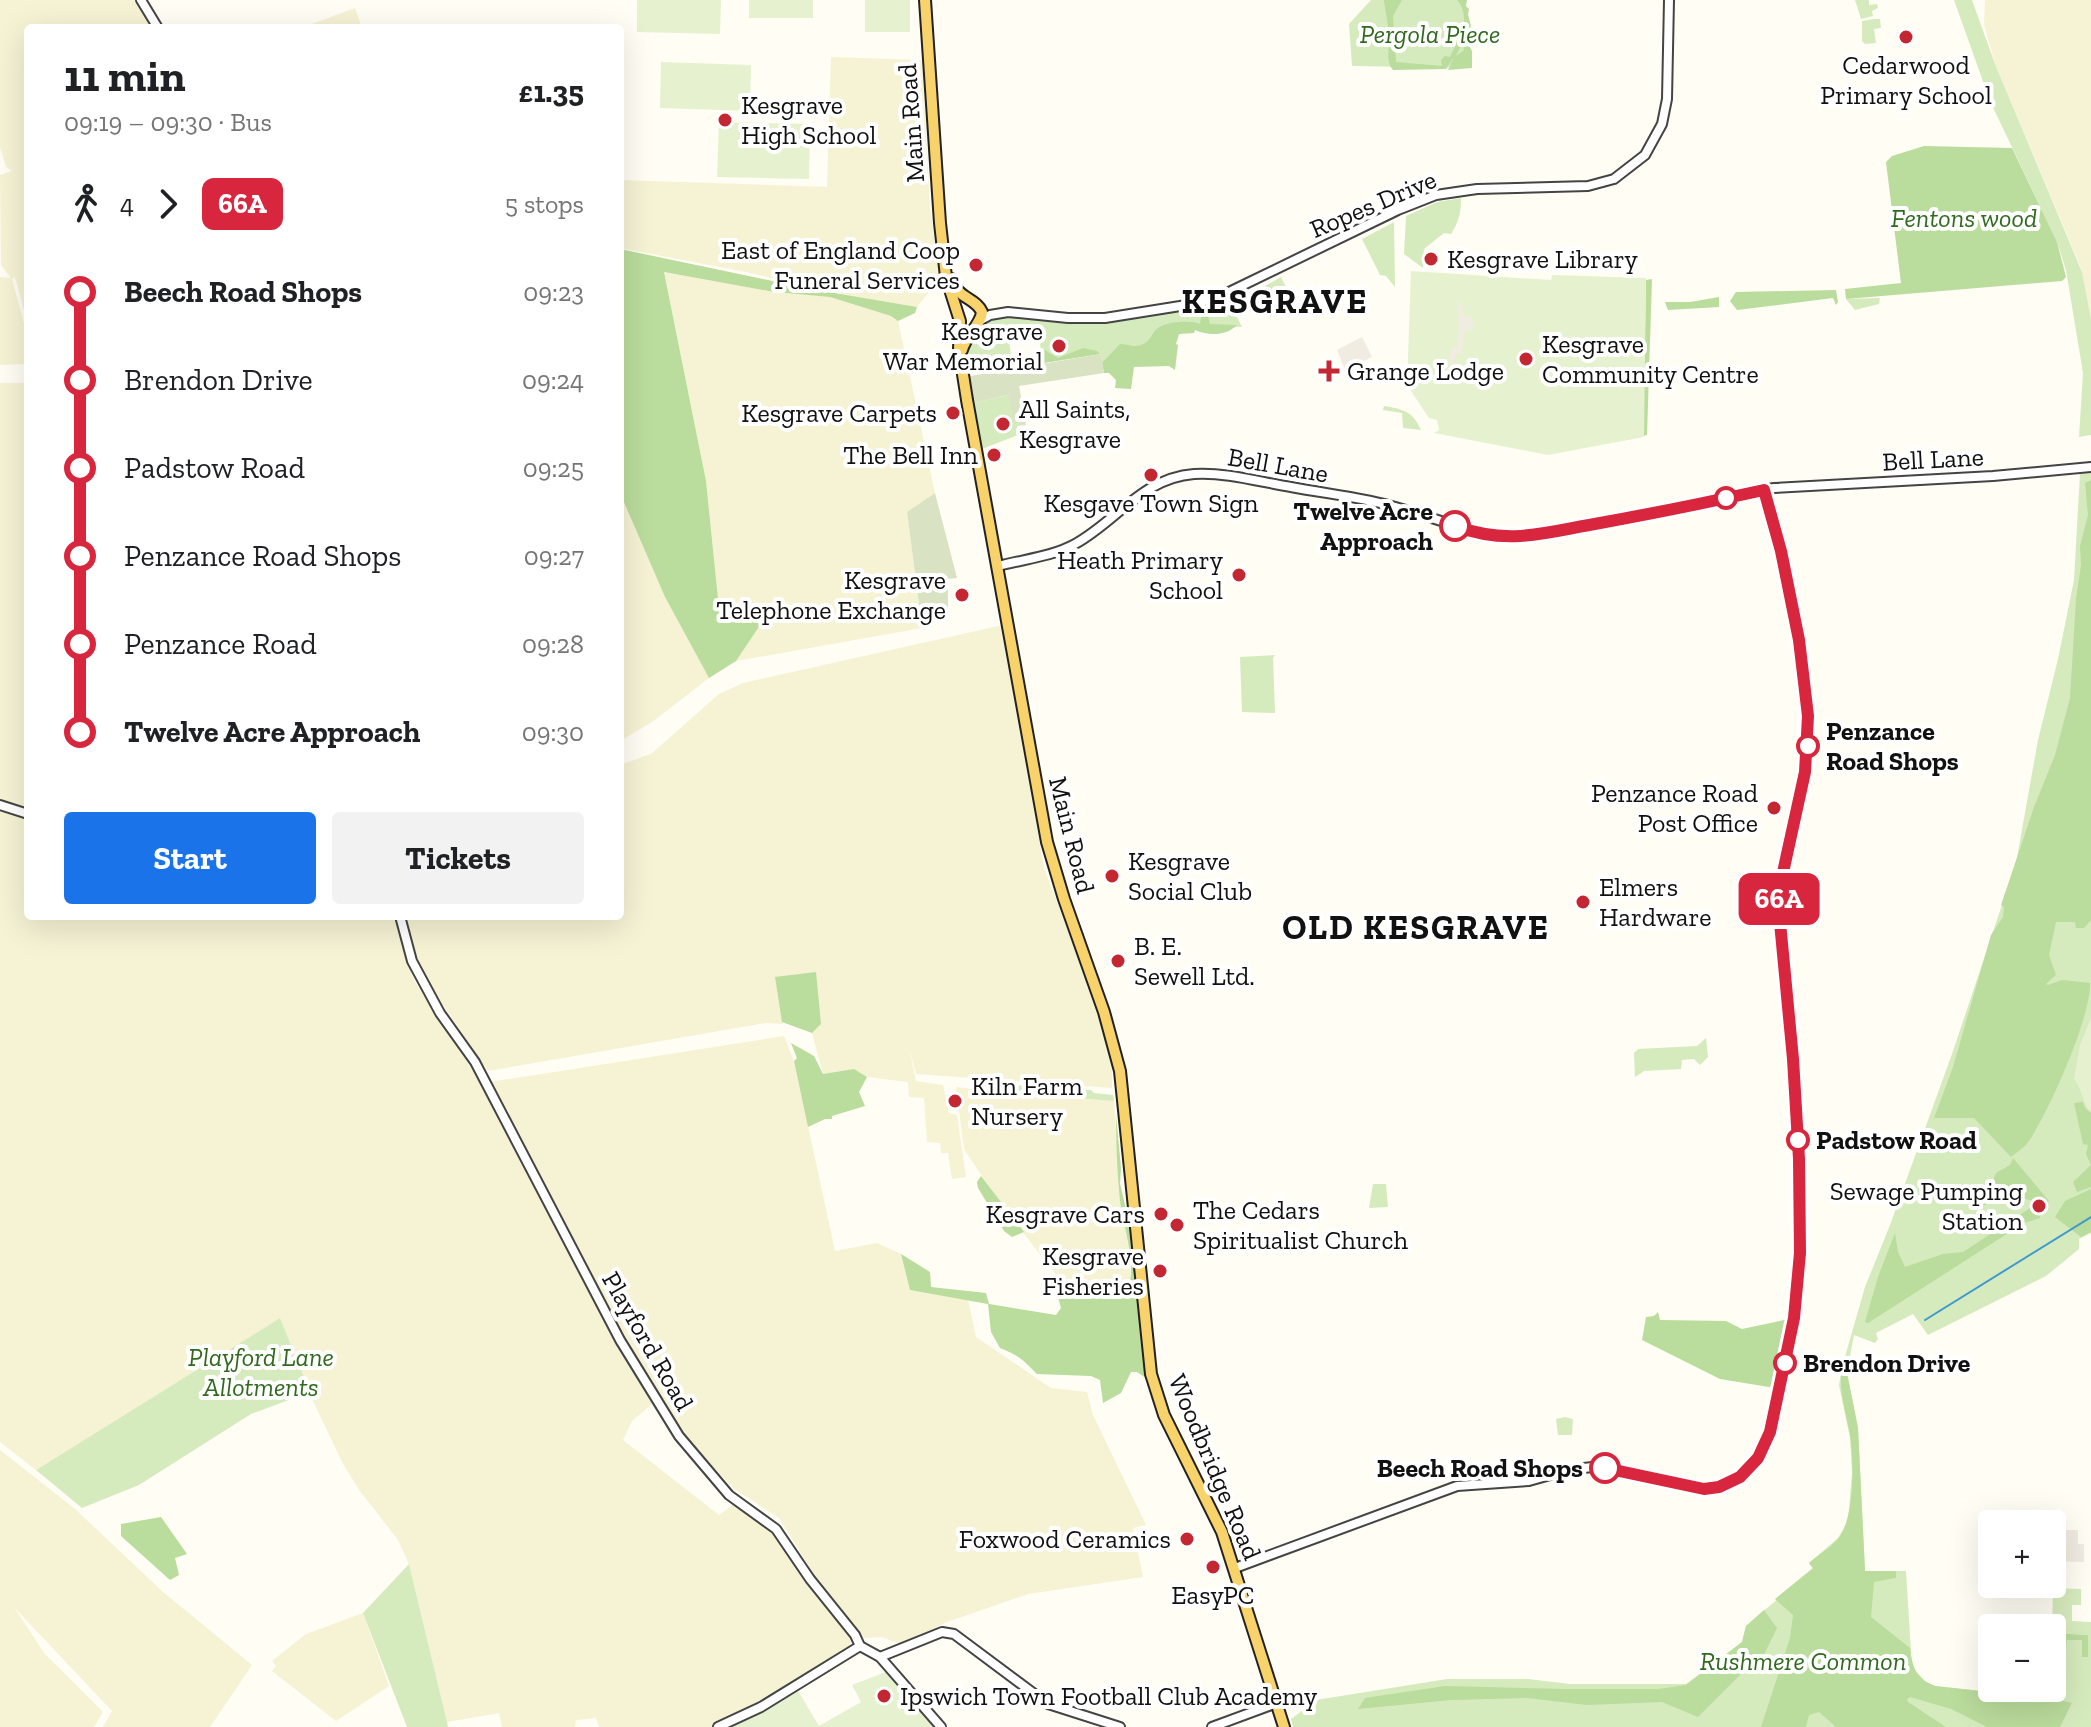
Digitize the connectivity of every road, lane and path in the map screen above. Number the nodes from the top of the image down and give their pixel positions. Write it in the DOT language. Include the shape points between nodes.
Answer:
graph roads {
  1 [pos="141,0"];
  2 [pos="925,0"];
  3 [pos="1669,0"];
  4 [pos="156,24"];
  5 [pos="943,242"];
  6 [pos="974,303"];
  7 [pos="1008,312"];
  8 [pos="959,317"];
  9 [pos="979,323"];
  10 [pos="961,362"];
  11 [pos="2091,467"];
  12 [pos="1764,490"];
  13 [pos="999,566"];
  14 [pos="0,805"];
  15 [pos="24,813"];
  16 [pos="401,920"];
  17 [pos="1144,1315"];
  18 [pos="1235,1568"];
  19 [pos="860,1646"];
  20 [pos="880,1657"];
  21 [pos="1277,1703"];
  22 [pos="718,1727"];
  23 [pos="941,1727"];
  24 [pos="1120,1727"];
  25 [pos="1212,1727"];
  26 [pos="1284,1727"];
  1 -- 4 [label="street"];
  2 -- 5 [label="main road, Main Road"];
  3 -- 7 [label="street, Ropes Drive" via="1662,124 1645,155 1614,179 1588,186 1436,195 1199,303 1091,319"];
  5 -- 6 [label="main road, Main Road" via="952,283"];
  5 -- 8 [label="main road, Main Road" via="946,277"];
  6 -- 7 [label="street, Ropes Drive"];
  6 -- 8 [label="main road" via="962,305"];
  6 -- 9 [label="main road" via="982,312"];
  7 -- 9 [label="street, Ropes Drive"];
  8 -- 9 [label="main road" via="969,327"];
  8 -- 10 [label="main road, Main Road"];
  9 -- 10 [label="main road" via="964,343"];
  10 -- 13 [label="main road, Main Road"];
  11 -- 12 [label="street, Bell Lane"];
  12 -- 13 [label="street, Bell Lane" via="1507,538 1376,502 1195,474 1142,492 1073,545"];
  12 -- 18 [label="street" via="1799,640 1808,729 1805,772 1780,895 1797,1115 1797,1294 1764,1449 1752,1466 1715,1489 1608,1468 1457,1486"];
  13 -- 17 [label="main road, Main Road" via="1047,842 1120,1071"];
  14 -- 15 [label="street"];
  16 -- 19 [label="street, Playford Road" via="412,961 440,1013 475,1062 620,1340 679,1436 729,1495 776,1529"];
  17 -- 18 [label="main road, Woodbridge Road" via="1158,1401 1209,1502"];
  18 -- 21 [label="main road, Woodbridge Road"];
  19 -- 20 [label="street, Playford Road"];
  19 -- 22 [label="street"];
  20 -- 23 [label="street, Playford Road"];
  20 -- 24 [label="street" via="942,1632 954,1634 1048,1704"];
  21 -- 25 [label="street"];
  21 -- 26 [label="main road, Woodbridge Road"];
}
